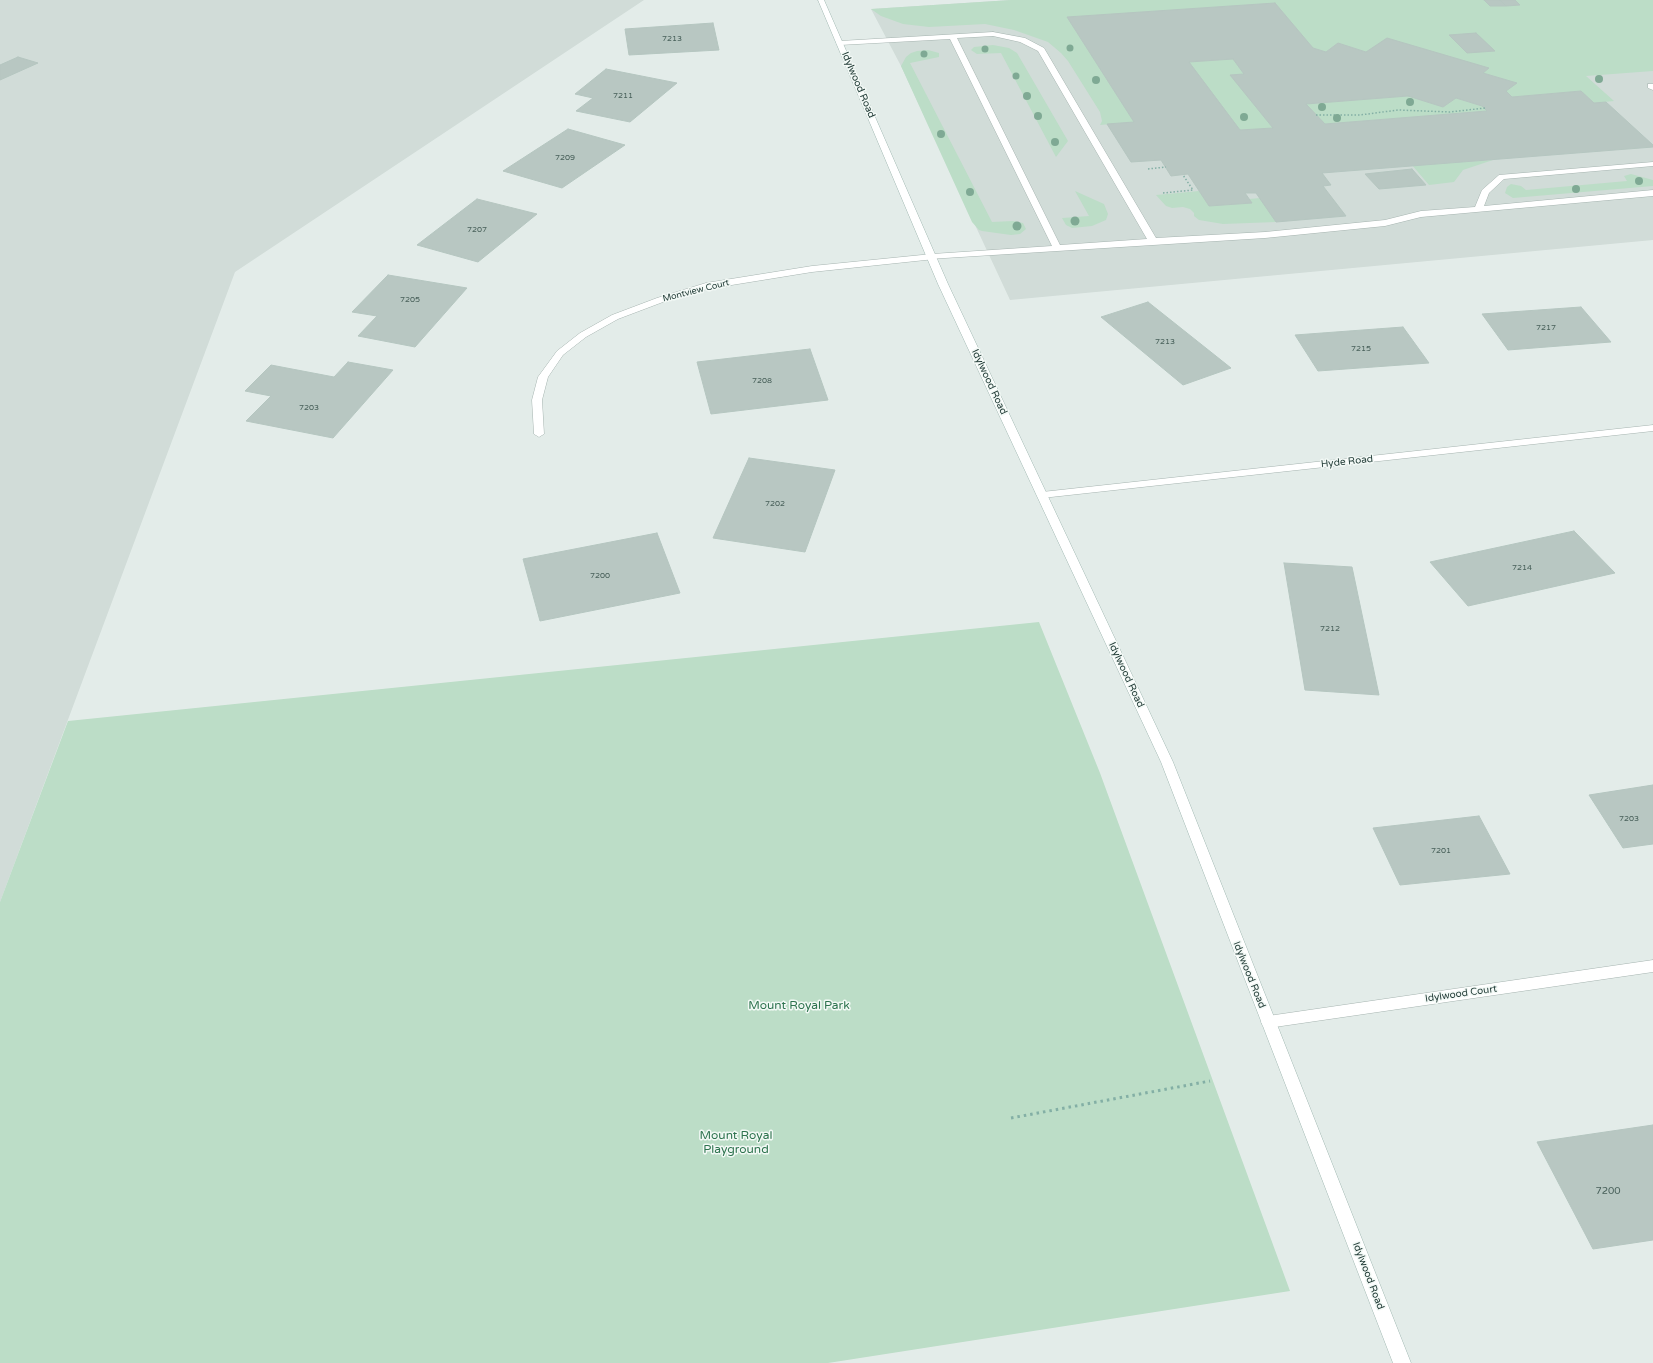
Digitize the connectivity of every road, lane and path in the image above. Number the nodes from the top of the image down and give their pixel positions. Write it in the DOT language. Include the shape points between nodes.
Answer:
graph roads {
  1 [pos="821,0"];
  2 [pos="952,36"];
  3 [pos="840,43"];
  4 [pos="1485,108"];
  5 [pos="1316,115"];
  6 [pos="1653,164"];
  7 [pos="1183,175"];
  8 [pos="1160,193"];
  9 [pos="1653,193"];
  10 [pos="1478,208"];
  11 [pos="1153,241"];
  12 [pos="1058,248"];
  13 [pos="932,257"];
  14 [pos="1653,428"];
  15 [pos="539,434"];
  16 [pos="1042,495"];
  17 [pos="1653,966"];
  18 [pos="1268,1022"];
  19 [pos="1210,1081"];
  20 [pos="1011,1118"];
  21 [pos="1402,1363"];
  1 -- 3 [label="main road, Idylwood Road"];
  2 -- 3 [label="main road"];
  2 -- 11 [label="main road" via="992,34 1022,40 1041,50"];
  2 -- 12 [label="main road"];
  3 -- 13 [label="main road, Idylwood Road"];
  4 -- 5 [label="path" via="1450,112 1398,110 1360,115"];
  6 -- 10 [label="main road" via="1502,177 1485,192"];
  7 -- 8 [label="path" via="1193,190"];
  9 -- 10 [label="main road, Montview Court"];
  10 -- 11 [label="main road, Montview Court" via="1421,214 1385,223 1340,228"];
  11 -- 12 [label="main road, Montview Court"];
  12 -- 13 [label="main road, Montview Court"];
  13 -- 15 [label="main road, Montview Court" via="812,269 706,286 615,317 583,335 560,353 543,377 538,400"];
  13 -- 16 [label="main road, Idylwood Road"];
  14 -- 16 [label="main road, Hyde Road"];
  16 -- 18 [label="main road, Idylwood Road" via="1167,762"];
  17 -- 18 [label="main road, Idylwood Court"];
  18 -- 21 [label="main road, Idylwood Road"];
  19 -- 20 [label="path"];
}
